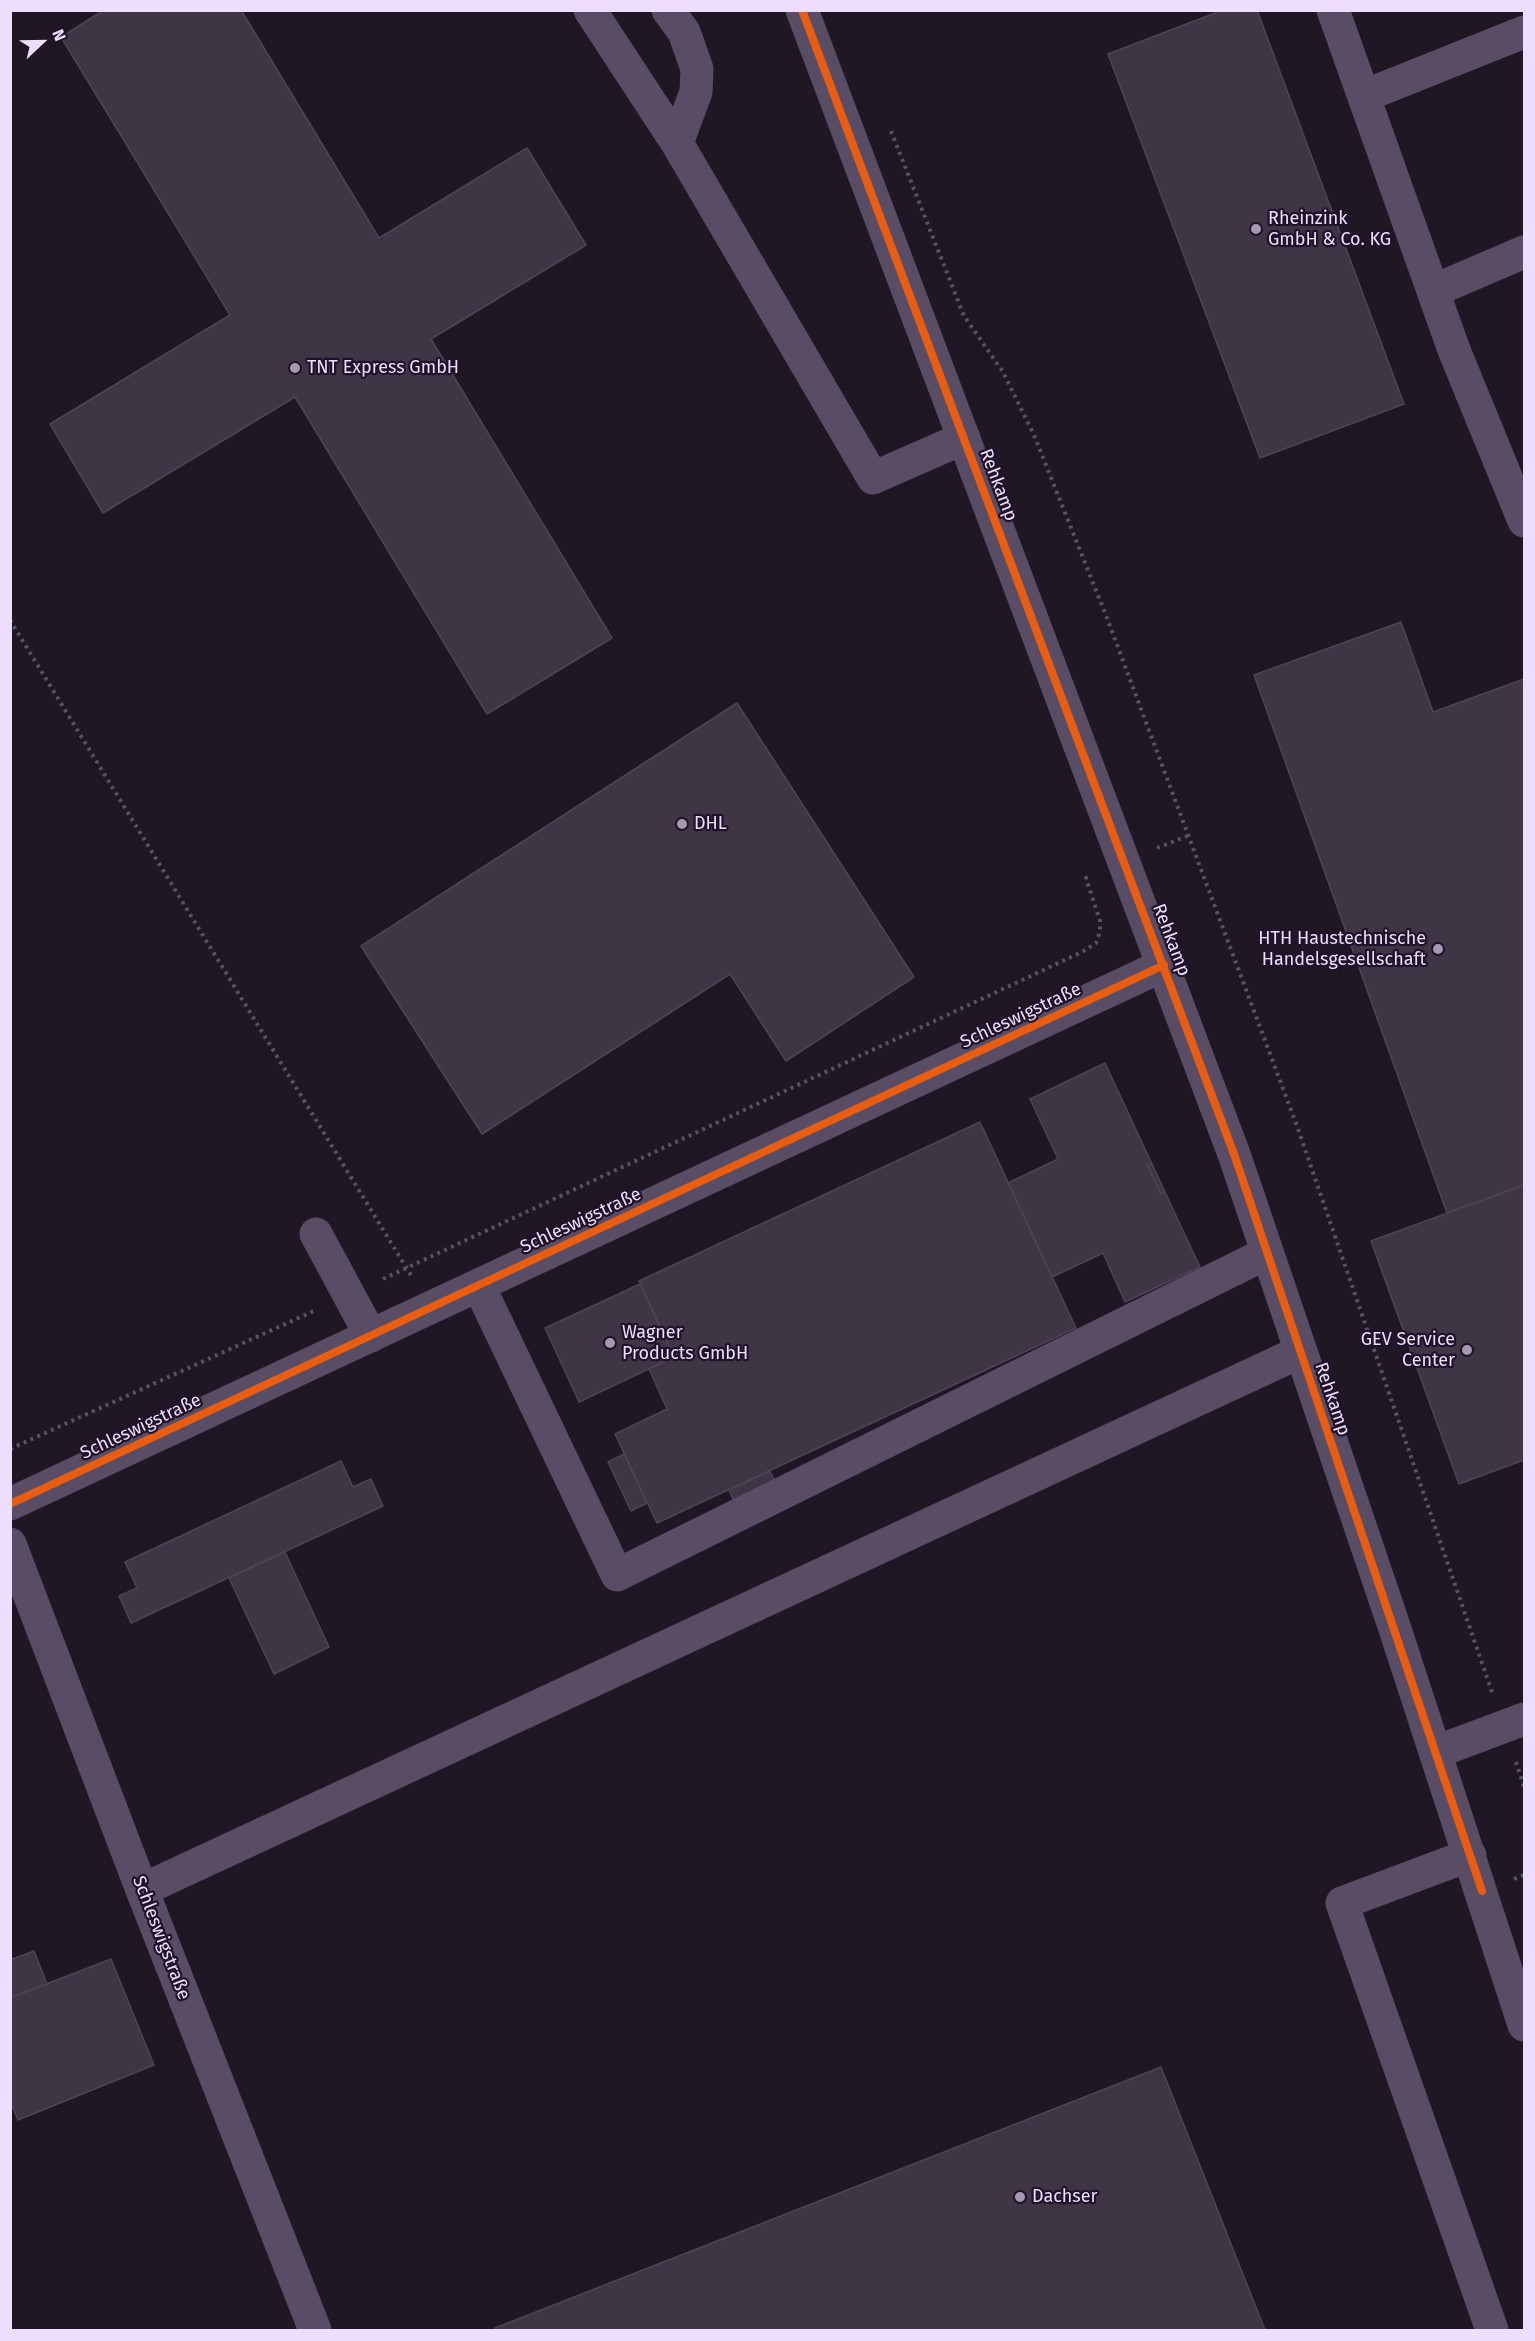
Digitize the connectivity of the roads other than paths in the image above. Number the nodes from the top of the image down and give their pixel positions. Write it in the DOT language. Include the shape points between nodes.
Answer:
graph roads {
  1 [pos="590,10"];
  2 [pos="668,10"];
  3 [pos="802,10"];
  4 [pos="1333,10"];
  5 [pos="1524,32"];
  6 [pos="1364,96"];
  7 [pos="677,143"];
  8 [pos="1524,252"];
  9 [pos="1433,291"];
  10 [pos="964,438"];
  11 [pos="1524,521"];
  12 [pos="1164,965"];
  13 [pos="316,1234"];
  14 [pos="1267,1253"];
  15 [pos="479,1286"];
  16 [pos="370,1336"];
  17 [pos="1300,1352"];
  18 [pos="10,1504"];
  19 [pos="10,1544"];
  20 [pos="1514,1723"];
  21 [pos="1436,1752"];
  22 [pos="1470,1855"];
  23 [pos="142,1890"];
  24 [pos="1524,2025"];
  25 [pos="315,2331"];
  26 [pos="1492,2331"];
  1 -- 7 [label="street"];
  2 -- 7 [label="street" via="684,32 698,69 696,92"];
  3 -- 10 [label="street, Rehkamp"];
  4 -- 6 [label="street"];
  5 -- 6 [label="street"];
  6 -- 9 [label="street"];
  7 -- 10 [label="street" via="873,478"];
  8 -- 9 [label="street"];
  9 -- 11 [label="street"];
  10 -- 12 [label="street, Rehkamp"];
  12 -- 14 [label="street, Rehkamp"];
  12 -- 15 [label="street, Schleswigstraße"];
  13 -- 16 [label="street"];
  14 -- 15 [label="street" via="617,1575"];
  14 -- 17 [label="street, Rehkamp"];
  15 -- 16 [label="street, Schleswigstraße"];
  16 -- 18 [label="street, Schleswigstraße"];
  17 -- 21 [label="street, Rehkamp"];
  17 -- 23 [label="street"];
  19 -- 23 [label="street, Schleswigstraße"];
  20 -- 21 [label="street"];
  21 -- 22 [label="street, Rehkamp"];
  22 -- 24 [label="street, Rehkamp"];
  22 -- 26 [label="street" via="1342,1903"];
  23 -- 25 [label="street, Schleswigstraße"];
}
